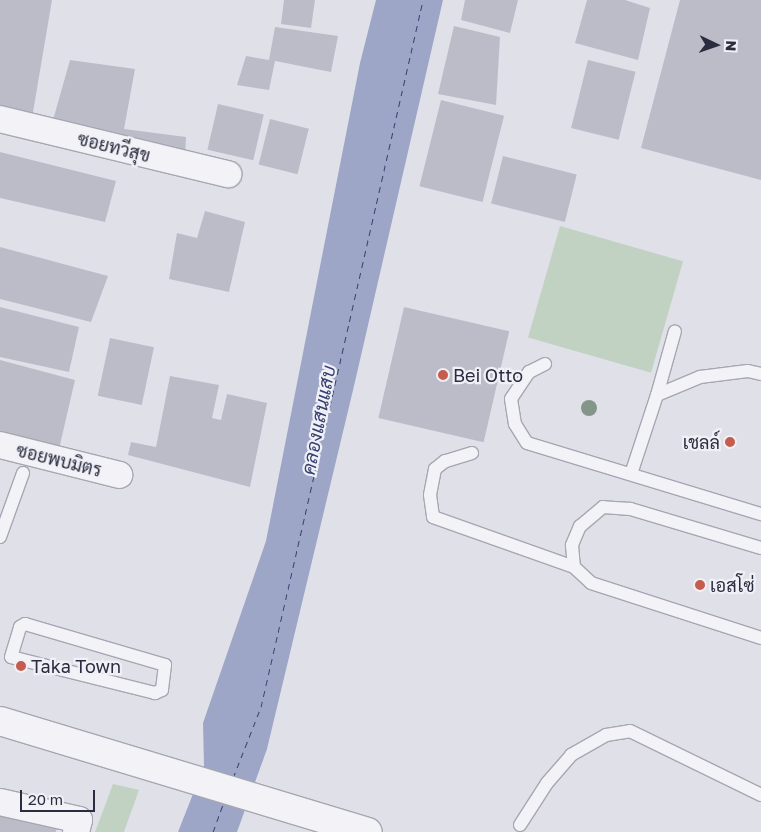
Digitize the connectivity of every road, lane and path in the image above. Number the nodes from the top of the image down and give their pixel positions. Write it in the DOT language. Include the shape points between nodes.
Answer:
graph roads {
  1 [pos="0,119"];
  2 [pos="228,174"];
  3 [pos="675,331"];
  4 [pos="545,364"];
  5 [pos="761,374"];
  6 [pos="658,396"];
  7 [pos="0,445"];
  8 [pos="472,453"];
  9 [pos="22,473"];
  10 [pos="631,474"];
  11 [pos="119,475"];
  12 [pos="761,514"];
  13 [pos="0,537"];
  14 [pos="761,548"];
  15 [pos="574,567"];
  16 [pos="761,638"];
  17 [pos="5,658"];
  18 [pos="0,721"];
  19 [pos="761,795"];
  20 [pos="0,802"];
  21 [pos="520,825"];
  22 [pos="76,832"];
  23 [pos="368,832"];
  1 -- 2 [label="street, ซอยทวีสุข"];
  3 -- 6 [label="lane"];
  4 -- 10 [label="lane" via="529,372 511,399 515,424 527,443"];
  5 -- 6 [label="lane" via="748,371 700,377"];
  6 -- 10 [label="lane"];
  7 -- 11 [label="street, ซอยพบมิตร"];
  8 -- 15 [label="lane" via="445,461 434,470 430,495 433,516"];
  9 -- 13 [label="lane"];
  10 -- 12 [label="lane"];
  14 -- 15 [label="lane" via="630,509 603,507 580,526 572,544"];
  15 -- 16 [label="lane" via="592,583"];
  17 -- 17 [label="lane" via="155,693 162,690 167,668 25,624 20,626"];
  18 -- 23 [label="street"];
  19 -- 21 [label="lane" via="630,731 606,735 571,755 546,783"];
  20 -- 22 [label="street" via="79,820"];
}
